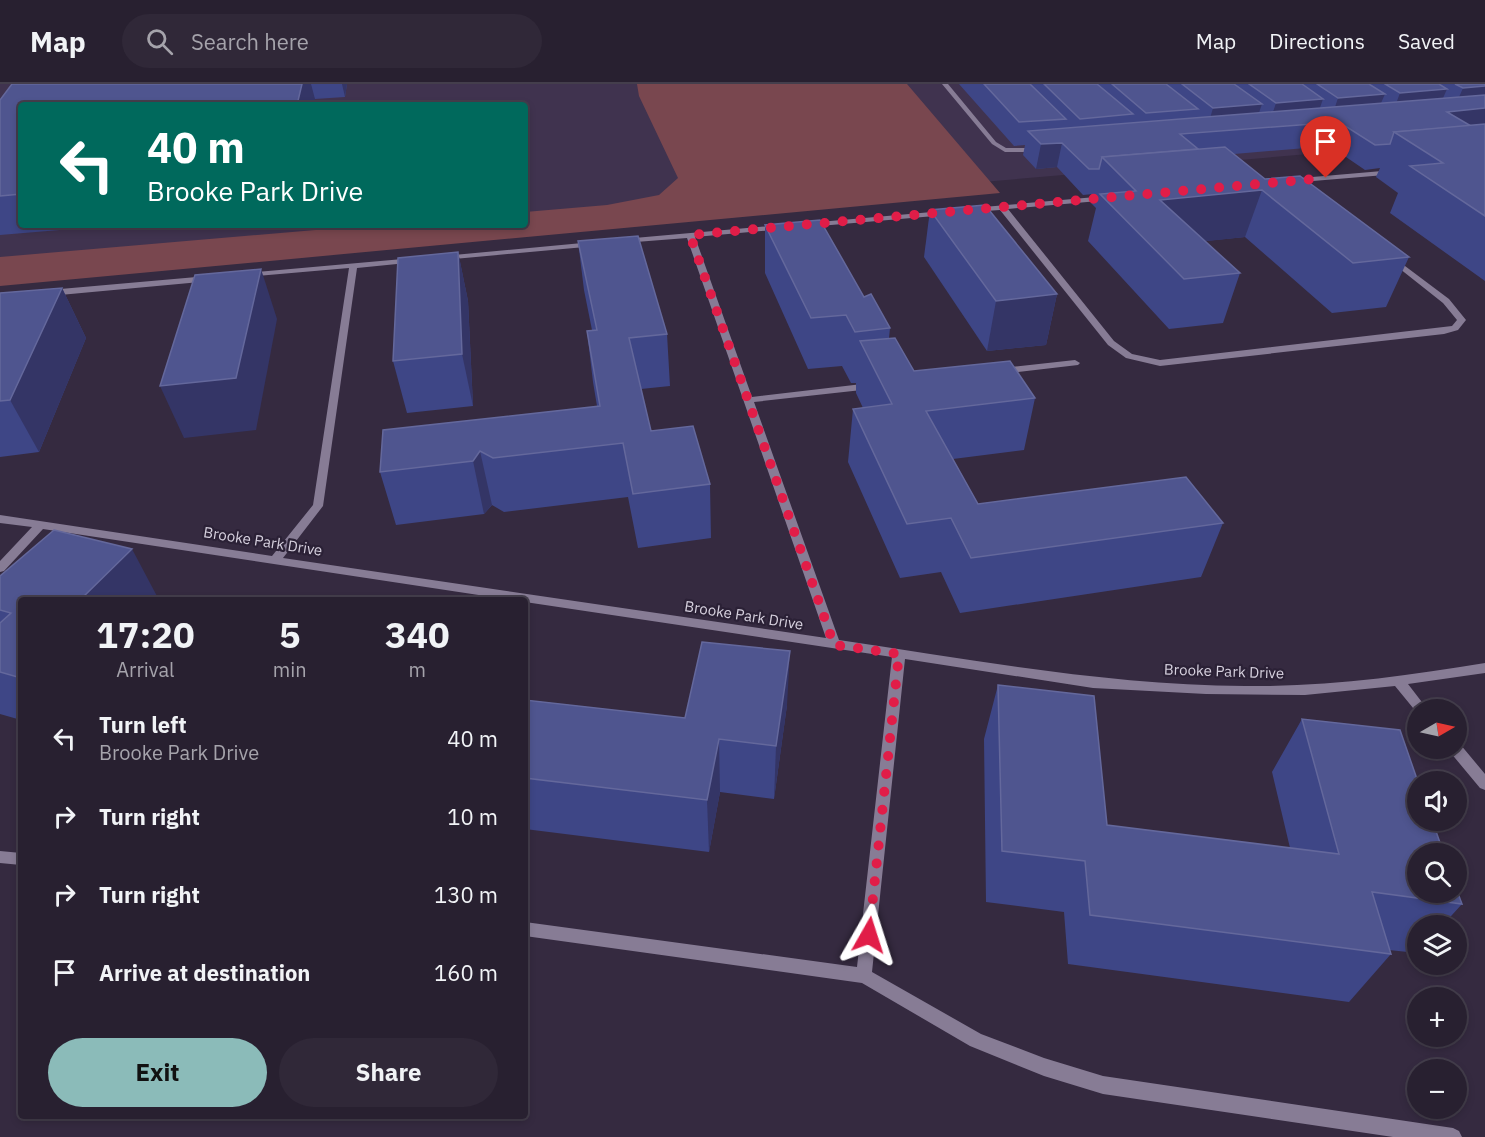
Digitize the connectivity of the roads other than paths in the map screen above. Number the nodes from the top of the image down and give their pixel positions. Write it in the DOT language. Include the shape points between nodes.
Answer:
graph roads {
  1 [pos="945,84"];
  2 [pos="1042,150"];
  3 [pos="1402,171"];
  4 [pos="1292,181"];
  5 [pos="1281,182"];
  6 [pos="1308,193"];
  7 [pos="1120,197"];
  8 [pos="1003,208"];
  9 [pos="690,235"];
  10 [pos="617,242"];
  11 [pos="606,243"];
  12 [pos="1381,250"];
  13 [pos="431,259"];
  14 [pos="419,260"];
  15 [pos="353,266"];
  16 [pos="237,276"];
  17 [pos="214,278"];
  18 [pos="35,294"];
  19 [pos="1075,363"];
  20 [pos="993,372"];
  21 [pos="876,385"];
  22 [pos="747,400"];
  23 [pos="0,519"];
  24 [pos="40,525"];
  25 [pos="275,560"];
  26 [pos="0,568"];
  27 [pos="518,597"];
  28 [pos="528,598"];
  29 [pos="834,645"];
  30 [pos="899,654"];
  31 [pos="1485,668"];
  32 [pos="1399,682"];
  33 [pos="1413,699"];
  34 [pos="1464,759"];
  35 [pos="1485,784"];
  36 [pos="0,856"];
  37 [pos="18,859"];
  38 [pos="528,929"];
  39 [pos="864,976"];
  40 [pos="1453,1137"];
  1 -- 2 [label="street" via="994,143 1005,150"];
  3 -- 4 [label="street"];
  4 -- 5 [label="street"];
  4 -- 6 [label="street"];
  7 -- 8 [label="street"];
  8 -- 9 [label="street"];
  8 -- 12 [label="street" via="1111,343 1129,356 1160,363 1444,331 1459,325 1462,320 1446,301"];
  9 -- 10 [label="street"];
  9 -- 22 [label="street"];
  11 -- 13 [label="street"];
  14 -- 15 [label="street"];
  15 -- 16 [label="street"];
  15 -- 25 [label="street" via="318,506"];
  17 -- 18 [label="street"];
  19 -- 20 [label="street"];
  21 -- 22 [label="street"];
  22 -- 29 [label="street"];
  23 -- 24 [label="street, Brooke Park Drive"];
  24 -- 25 [label="street, Brooke Park Drive"];
  24 -- 26 [label="street"];
  25 -- 27 [label="street, Brooke Park Drive"];
  28 -- 29 [label="street, Brooke Park Drive"];
  29 -- 30 [label="street, Brooke Park Drive"];
  30 -- 32 [label="street, Brooke Park Drive" via="1093,682 1186,688 1244,691"];
  30 -- 39 [label="street"];
  31 -- 32 [label="street, Brooke Park Drive"];
  32 -- 33 [label="street"];
  34 -- 35 [label="street"];
  36 -- 37 [label="street"];
  38 -- 39 [label="street"];
  39 -- 40 [label="street" via="976,1040 1103,1085"];
}
